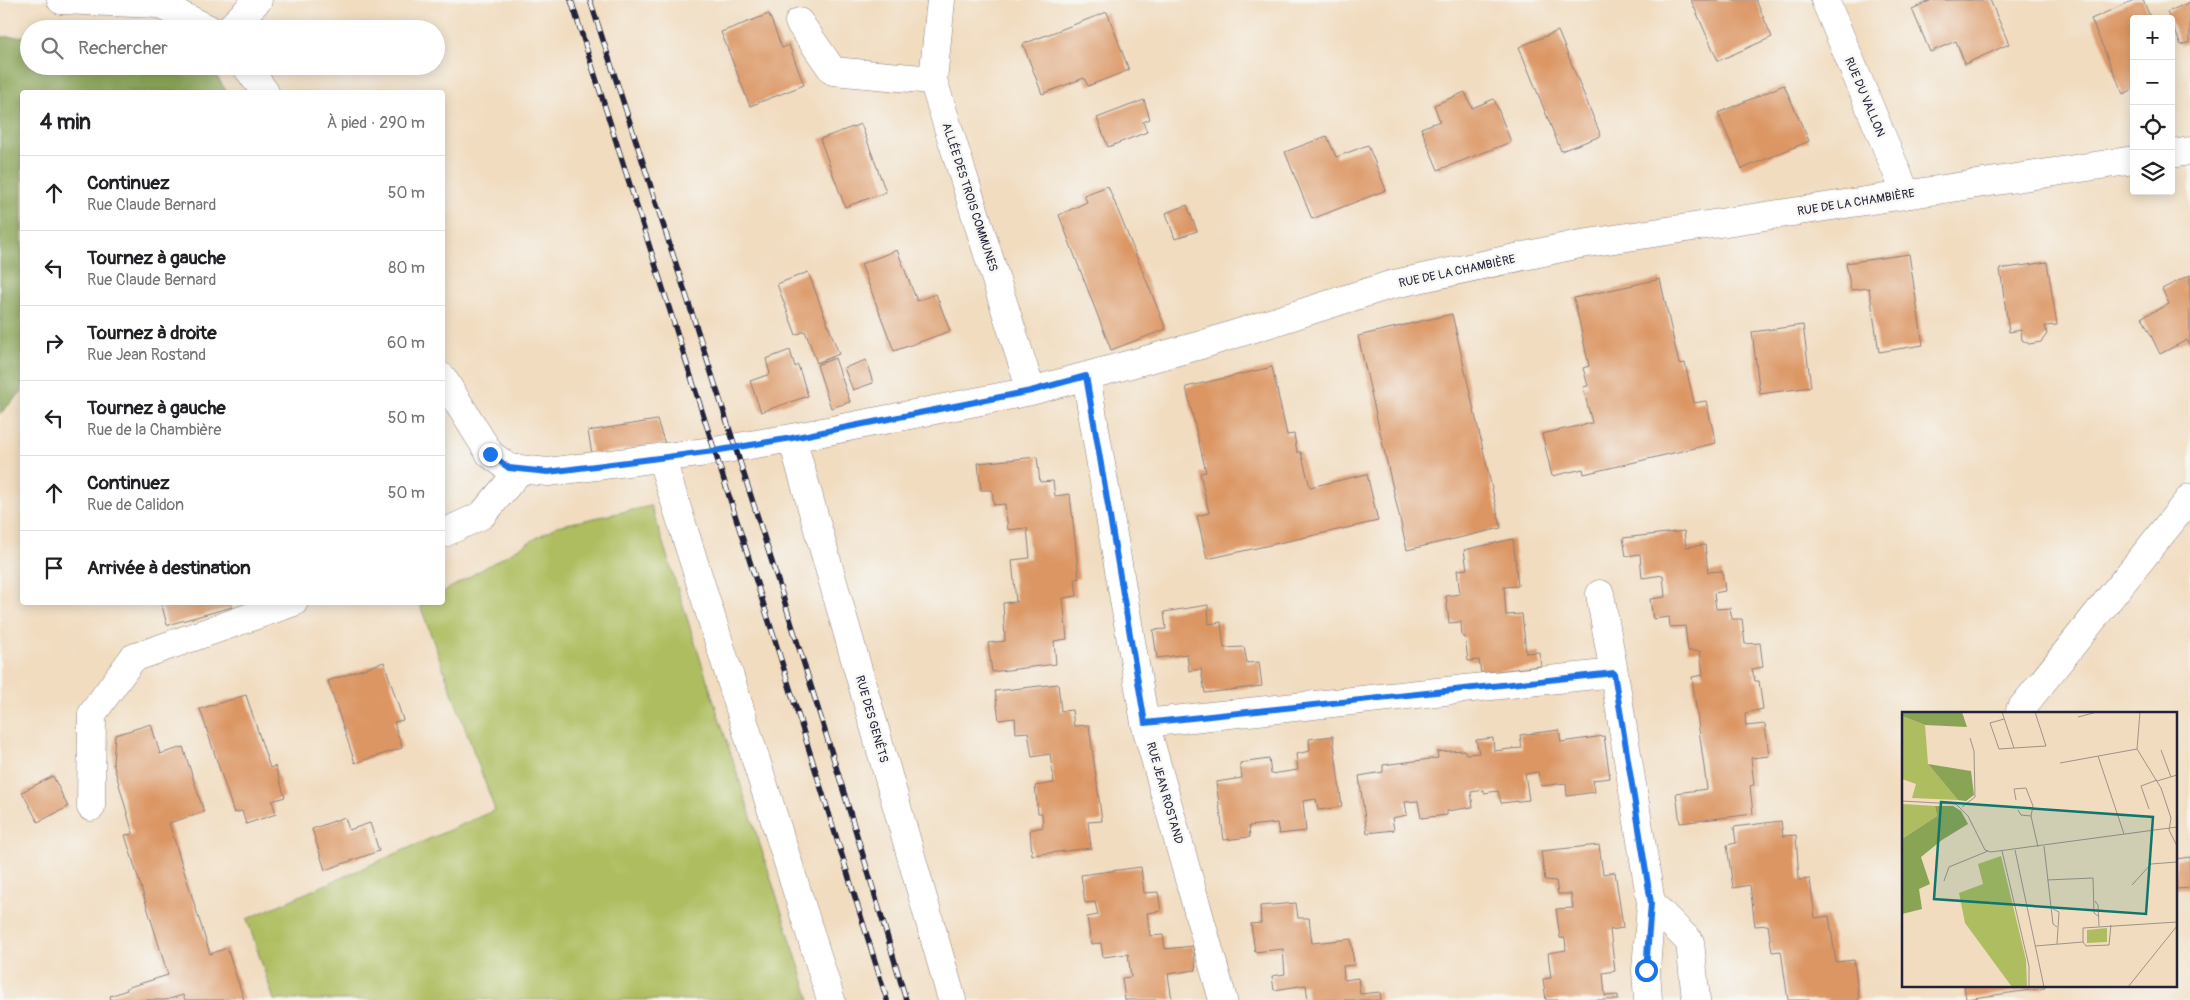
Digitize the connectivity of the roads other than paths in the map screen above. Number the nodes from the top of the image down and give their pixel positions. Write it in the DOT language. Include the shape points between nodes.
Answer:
graph roads {
  1 [pos="61,0"];
  2 [pos="258,0"];
  3 [pos="941,0"];
  4 [pos="1825,0"];
  5 [pos="191,20"];
  6 [pos="238,20"];
  7 [pos="799,22"];
  8 [pos="253,75"];
  9 [pos="933,80"];
  10 [pos="264,90"];
  11 [pos="2190,151"];
  12 [pos="2175,153"];
  13 [pos="2130,161"];
  14 [pos="1906,194"];
  15 [pos="1086,376"];
  16 [pos="445,382"];
  17 [pos="1031,391"];
  18 [pos="792,438"];
  19 [pos="661,457"];
  20 [pos="521,469"];
  21 [pos="2190,498"];
  22 [pos="445,533"];
  23 [pos="1600,594"];
  24 [pos="285,605"];
  25 [pos="1614,673"];
  26 [pos="2020,710"];
  27 [pos="1145,723"];
  28 [pos="91,807"];
  29 [pos="1651,903"];
  30 [pos="831,1000"];
  31 [pos="952,1000"];
  32 [pos="1223,1000"];
  33 [pos="1648,1000"];
  34 [pos="1696,1000"];
  1 -- 5 [label="street" via="158,4"];
  2 -- 6 [label="street"];
  3 -- 9 [label="street, ALLÉE DES TROIS COMMUNES"];
  4 -- 14 [label="street, RUE DU VALLON"];
  7 -- 9 [label="street" via="833,71"];
  8 -- 10 [label="street"];
  9 -- 17 [label="street, ALLÉE DES TROIS COMMUNES"];
  11 -- 12 [label="street"];
  13 -- 14 [label="street, RUE DE LA CHAMBIÈRE"];
  14 -- 15 [label="street, RUE DE LA CHAMBIÈRE" via="1575,245 1390,285 1201,345"];
  15 -- 17 [label="street, RUE DE LA CHAMBIÈRE"];
  15 -- 27 [label="street, RUE JEAN ROSTAND"];
  16 -- 20 [label="street, RUE DE LA CHAMBIÈRE" via="490,454 509,468"];
  17 -- 18 [label="street, RUE DE LA CHAMBIÈRE"];
  18 -- 19 [label="street, RUE DE LA CHAMBIÈRE"];
  18 -- 31 [label="street, RUE DES GENÊTS"];
  19 -- 20 [label="street, RUE DE LA CHAMBIÈRE" via="548,472"];
  19 -- 30 [label="street"];
  20 -- 22 [label="street" via="482,515"];
  21 -- 26 [label="street"];
  23 -- 25 [label="street"];
  24 -- 28 [label="street" via="133,658 92,714"];
  25 -- 27 [label="street"];
  25 -- 29 [label="street"];
  27 -- 32 [label="street, RUE JEAN ROSTAND"];
  29 -- 33 [label="street" via="1646,970"];
  29 -- 34 [label="street" via="1690,942"];
}
